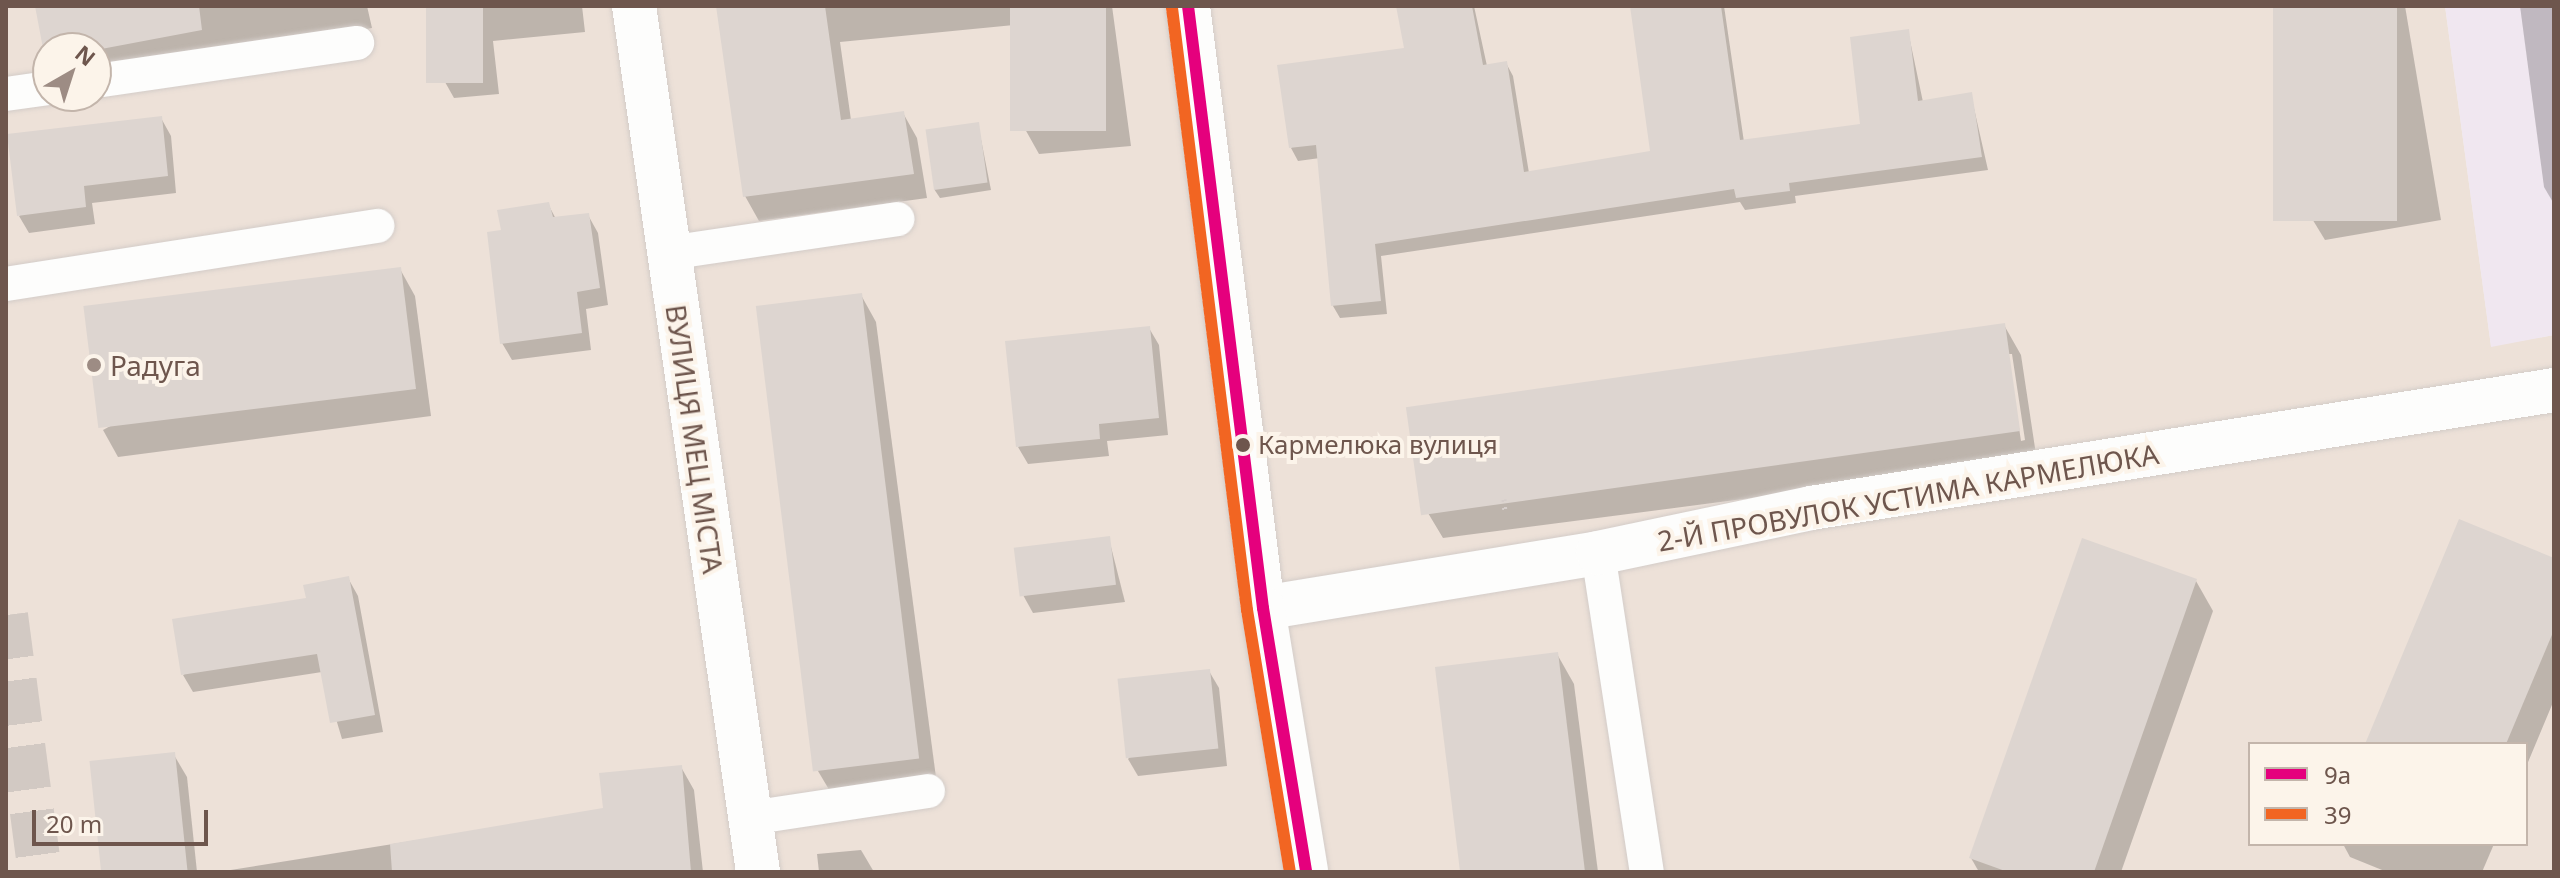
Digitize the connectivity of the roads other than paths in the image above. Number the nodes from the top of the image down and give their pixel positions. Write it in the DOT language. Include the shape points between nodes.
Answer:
graph roads {
  1 [pos="634,6"];
  2 [pos="1188,6"];
  3 [pos="357,43"];
  4 [pos="112,79"];
  5 [pos="32,90"];
  6 [pos="6,94"];
  7 [pos="898,219"];
  8 [pos="377,226"];
  9 [pos="668,253"];
  10 [pos="6,284"];
  11 [pos="2554,390"];
  12 [pos="1598,553"];
  13 [pos="1263,608"];
  14 [pos="928,791"];
  15 [pos="750,818"];
  16 [pos="758,872"];
  17 [pos="1306,872"];
  18 [pos="1647,872"];
  1 -- 9 [label="street, ВУЛИЦЯ МЕЦ МІСТА"];
  2 -- 13 [label="street"];
  3 -- 4 [label="lane"];
  5 -- 6 [label="lane"];
  7 -- 9 [label="lane"];
  8 -- 10 [label="lane"];
  9 -- 15 [label="street, ВУЛИЦЯ МЕЦ МІСТА"];
  11 -- 12 [label="street, 2-Й ПРОВУЛОК УСТИМА КАРМЕЛЮКА" via="1811,508"];
  12 -- 13 [label="street, 2-Й ПРОВУЛОК УСТИМА КАРМЕЛЮКА"];
  12 -- 18 [label="lane"];
  13 -- 17 [label="street"];
  14 -- 15 [label="lane"];
  15 -- 16 [label="street, ВУЛИЦЯ МЕЦ МІСТА"];
}
